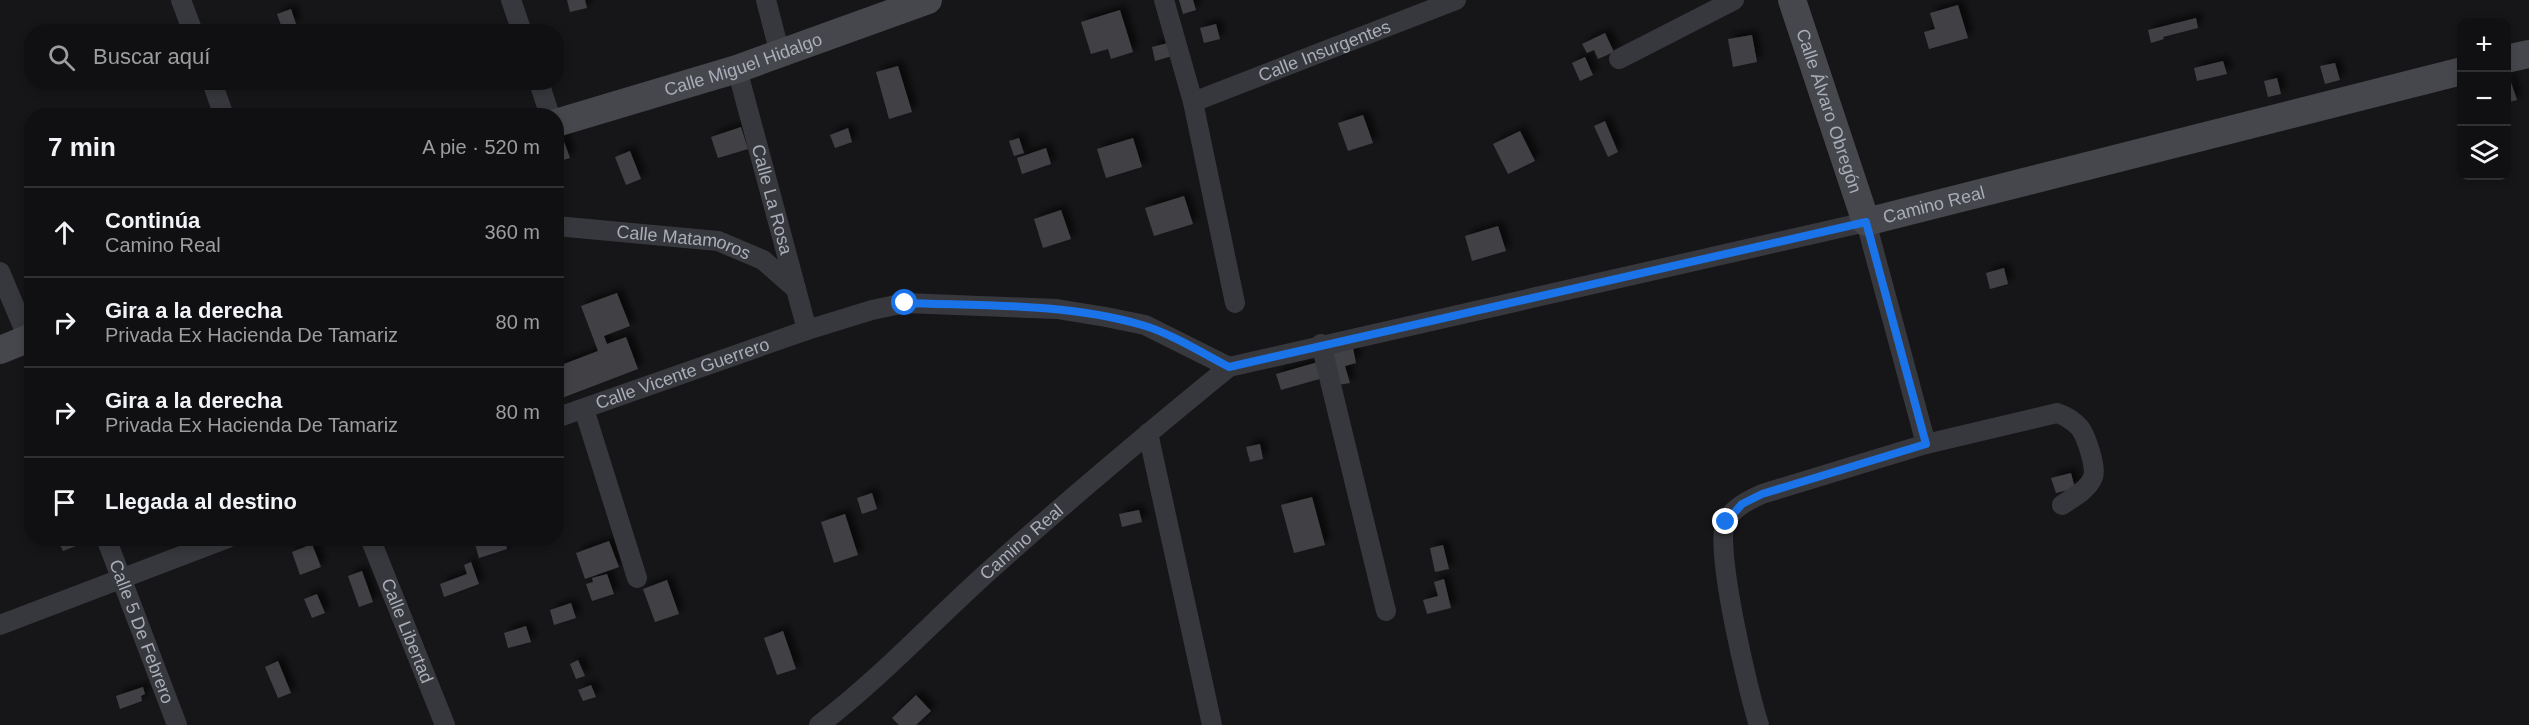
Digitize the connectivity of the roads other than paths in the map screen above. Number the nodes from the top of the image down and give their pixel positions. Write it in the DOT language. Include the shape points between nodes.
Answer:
graph roads {
  1 [pos="181,0"];
  2 [pos="511,0"];
  3 [pos="766,0"];
  4 [pos="928,0"];
  5 [pos="1164,0"];
  6 [pos="1734,0"];
  7 [pos="1792,0"];
  8 [pos="1444,2"];
  9 [pos="190,24"];
  10 [pos="519,24"];
  11 [pos="780,54"];
  12 [pos="2529,54"];
  13 [pos="2511,58"];
  14 [pos="1619,59"];
  15 [pos="737,69"];
  16 [pos="2458,72"];
  17 [pos="215,90"];
  18 [pos="542,90"];
  19 [pos="1193,102"];
  20 [pos="221,108"];
  21 [pos="547,108"];
  22 [pos="564,121"];
  23 [pos="1866,222"];
  24 [pos="564,227"];
  25 [pos="0,272"];
  26 [pos="797,291"];
  27 [pos="1235,303"];
  28 [pos="24,327"];
  29 [pos="807,330"];
  30 [pos="24,343"];
  31 [pos="1321,344"];
  32 [pos="0,350"];
  33 [pos="1229,367"];
  34 [pos="584,409"];
  35 [pos="564,415"];
  36 [pos="1149,433"];
  37 [pos="1926,444"];
  38 [pos="2062,505"];
  39 [pos="109,546"];
  40 [pos="207,546"];
  41 [pos="372,546"];
  42 [pos="637,578"];
  43 [pos="122,579"];
  44 [pos="1386,611"];
  45 [pos="0,625"];
  46 [pos="177,725"];
  47 [pos="445,725"];
  48 [pos="819,725"];
  49 [pos="1212,725"];
  50 [pos="1760,725"];
  1 -- 9 [label="street"];
  2 -- 10 [label="street"];
  3 -- 11 [label="street"];
  4 -- 11 [label="street, Calle Miguel Hidalgo"];
  5 -- 19 [label="street"];
  6 -- 14 [label="street"];
  7 -- 23 [label="street, Calle Álvaro Obregón"];
  8 -- 19 [label="street, Calle Insurgentes"];
  11 -- 15 [label="street, Calle Miguel Hidalgo"];
  12 -- 13 [label="street"];
  15 -- 22 [label="street, Calle Miguel Hidalgo"];
  15 -- 26 [label="street, Calle La Rosa"];
  16 -- 23 [label="street, Camino Real"];
  17 -- 20 [label="street"];
  18 -- 21 [label="street"];
  19 -- 27 [label="street"];
  23 -- 31 [label="street, Camino Real"];
  23 -- 37 [label="street"];
  24 -- 26 [label="street, Calle Matamoros" via="718,241 763,260"];
  25 -- 28 [label="street"];
  26 -- 29 [label="street, Calle La Rosa"];
  29 -- 33 [label="street" via="905,303 1057,309 1144,325"];
  29 -- 34 [label="street, Calle Vicente Guerrero"];
  30 -- 32 [label="street"];
  31 -- 33 [label="street, Camino Real"];
  31 -- 44 [label="street"];
  33 -- 36 [label="street, Camino Real"];
  34 -- 35 [label="street, Calle Vicente Guerrero"];
  34 -- 42 [label="street"];
  36 -- 48 [label="street, Camino Real" via="989,570 856,697"];
  36 -- 49 [label="street"];
  37 -- 38 [label="street" via="2056,413 2068,417 2082,430 2095,469 2086,487"];
  37 -- 50 [label="street" via="1762,494 1742,504 1726,522 1723,538 1734,624"];
  39 -- 43 [label="street, Calle 5 De Febrero"];
  40 -- 43 [label="street"];
  41 -- 47 [label="street, Calle Libertad"];
  43 -- 45 [label="street"];
  43 -- 46 [label="street, Calle 5 De Febrero"];
}
